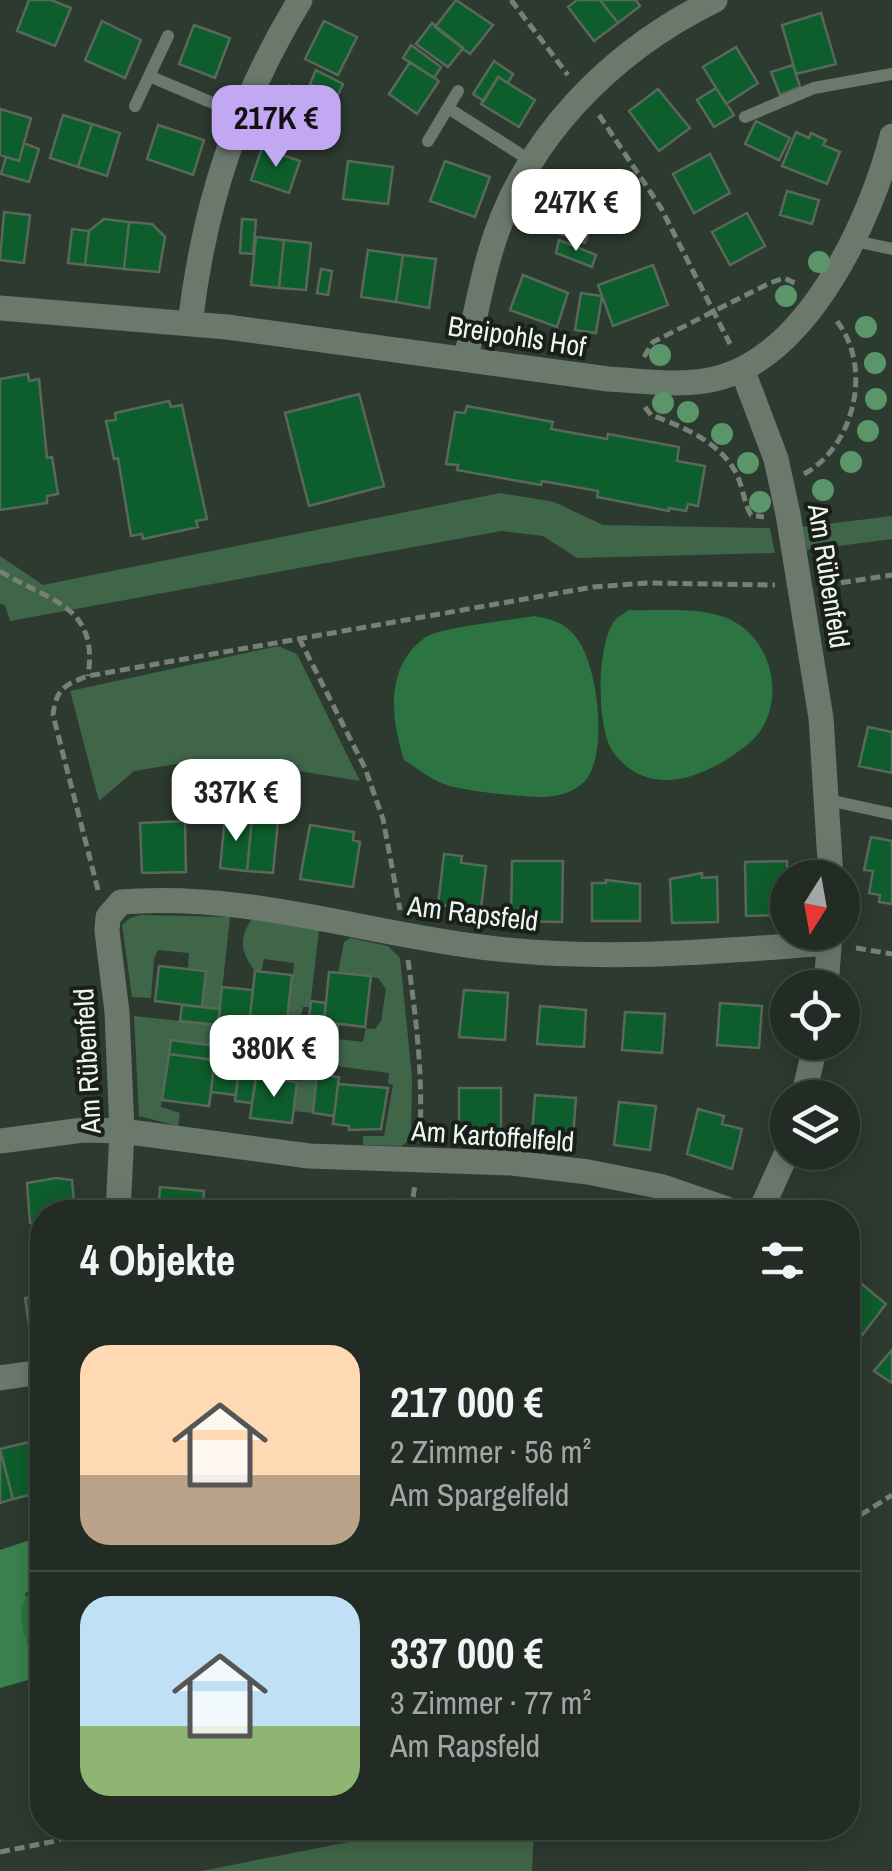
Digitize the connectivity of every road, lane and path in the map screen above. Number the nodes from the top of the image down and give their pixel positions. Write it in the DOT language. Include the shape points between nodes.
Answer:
graph roads {
  1 [pos="300,0"];
  2 [pos="511,0"];
  3 [pos="715,0"];
  4 [pos="168,36"];
  5 [pos="892,74"];
  6 [pos="149,76"];
  7 [pos="458,91"];
  8 [pos="583,95"];
  9 [pos="135,106"];
  10 [pos="448,108"];
  11 [pos="241,115"];
  12 [pos="745,118"];
  13 [pos="428,141"];
  14 [pos="891,145"];
  15 [pos="532,161"];
  16 [pos="855,241"];
  17 [pos="892,249"];
  18 [pos="0,308"];
  19 [pos="190,324"];
  20 [pos="466,358"];
  21 [pos="742,369"];
  22 [pos="0,571"];
  23 [pos="892,575"];
  24 [pos="800,586"];
  25 [pos="88,676"];
  26 [pos="828,800"];
  27 [pos="892,814"];
  28 [pos="830,860"];
  29 [pos="114,908"];
  30 [pos="770,944"];
  31 [pos="860,946"];
  32 [pos="892,954"];
  33 [pos="122,1131"];
  34 [pos="0,1141"];
  35 [pos="779,1170"];
  36 [pos="119,1200"];
  37 [pos="701,1200"];
  38 [pos="765,1200"];
  39 [pos="30,1374"];
  40 [pos="0,1378"];
  41 [pos="892,1495"];
  42 [pos="860,1515"];
  43 [pos="59,1840"];
  44 [pos="0,1852"];
  1 -- 11 [label="street"];
  2 -- 8 [label="path"];
  3 -- 8 [label="street" via="636,47"];
  4 -- 6 [label="lane"];
  5 -- 12 [label="lane" via="814,88"];
  6 -- 9 [label="lane"];
  6 -- 11 [label="lane"];
  7 -- 10 [label="lane"];
  8 -- 15 [label="street"];
  8 -- 21 [label="path" via="661,208"];
  10 -- 13 [label="lane"];
  10 -- 15 [label="lane"];
  11 -- 19 [label="street" via="204,227"];
  14 -- 16 [label="street, Breipohls Hof"];
  15 -- 20 [label="street" via="490,250"];
  16 -- 17 [label="lane"];
  16 -- 21 [label="street, Breipohls Hof" via="778,344"];
  18 -- 19 [label="street, Breipohls Hof"];
  19 -- 20 [label="street, Breipohls Hof"];
  20 -- 21 [label="street, Breipohls Hof" via="669,382 720,378"];
  21 -- 24 [label="street, Am Rübenfeld" via="776,459"];
  22 -- 25 [label="path" via="74,612 90,643"];
  23 -- 24 [label="path"];
  24 -- 25 [label="path" via="593,587"];
  24 -- 26 [label="street, Am Rübenfeld"];
  25 -- 29 [label="path" via="64,685 53,715 99,892"];
  26 -- 27 [label="lane"];
  26 -- 28 [label="street, Am Rübenfeld"];
  29 -- 30 [label="street, Am Rapsfeld" via="134,901 216,902 420,938 572,955"];
  29 -- 33 [label="street, Am Rübenfeld" via="107,931"];
  31 -- 32 [label="path"];
  33 -- 34 [label="street, Am Kartoffelfeld"];
  33 -- 36 [label="street, Am Rübenfeld"];
  33 -- 37 [label="street, Am Kartoffelfeld" via="309,1156 588,1172"];
  35 -- 38 [label="street"];
  39 -- 40 [label="street"];
  41 -- 42 [label="path"];
  43 -- 44 [label="path"];
}
